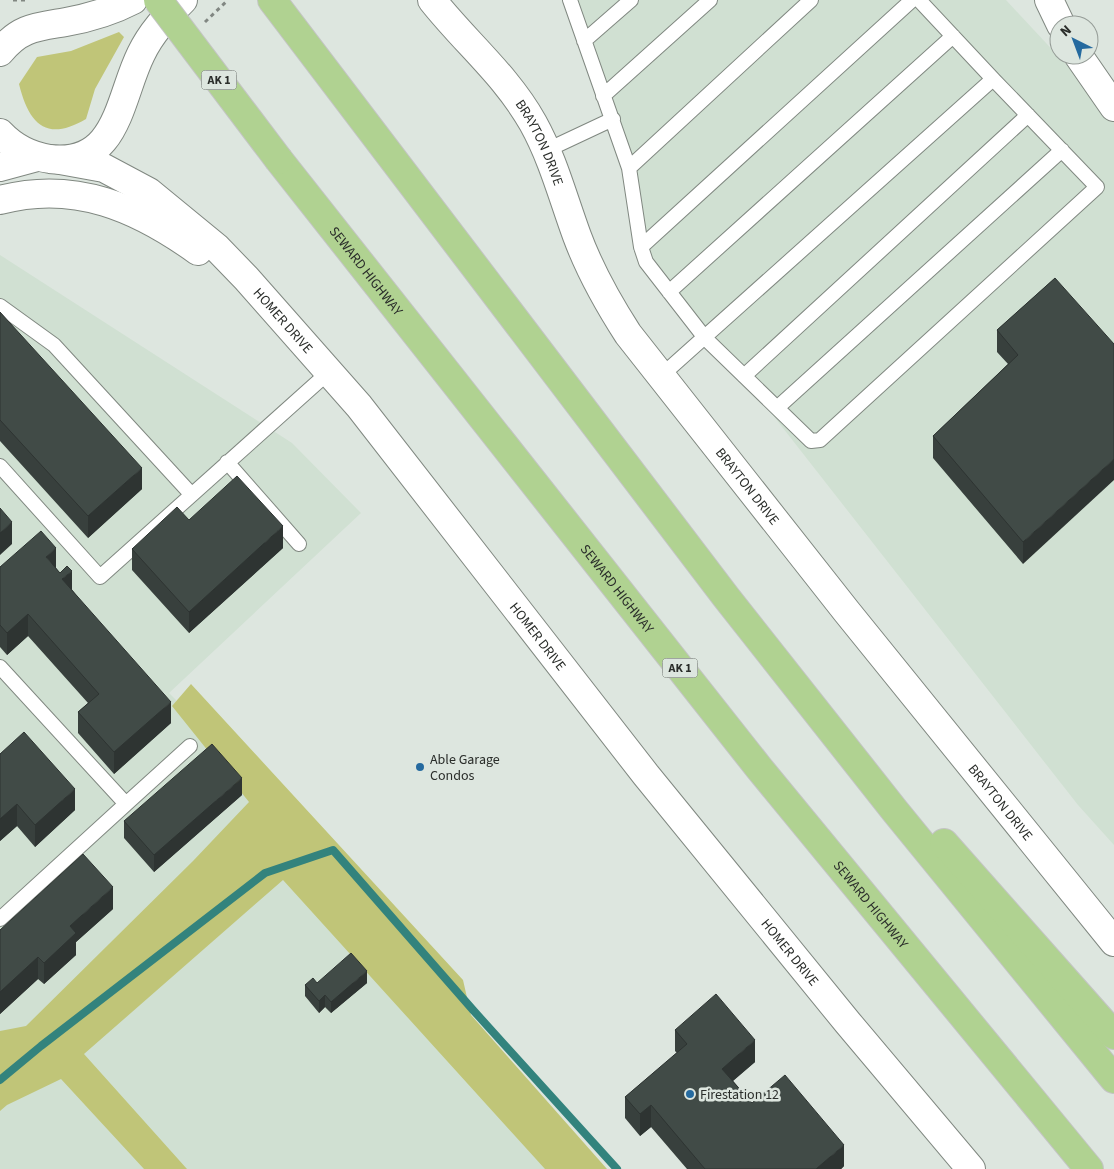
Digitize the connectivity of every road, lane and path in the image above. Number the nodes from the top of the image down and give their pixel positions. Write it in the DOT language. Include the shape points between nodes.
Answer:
graph roads {
  1 [pos="13,0"];
  2 [pos="26,0"];
  3 [pos="133,0"];
  4 [pos="158,0"];
  5 [pos="183,0"];
  6 [pos="228,0"];
  7 [pos="272,0"];
  8 [pos="432,0"];
  9 [pos="584,0"];
  10 [pos="630,0"];
  11 [pos="710,0"];
  12 [pos="811,0"];
  13 [pos="912,0"];
  14 [pos="919,0"];
  15 [pos="1049,0"];
  16 [pos="572,5"];
  17 [pos="1056,15"];
  18 [pos="202,26"];
  19 [pos="953,36"];
  20 [pos="584,41"];
  21 [pos="0,52"];
  22 [pos="1085,65"];
  23 [pos="993,79"];
  24 [pos="603,96"];
  25 [pos="1114,106"];
  26 [pos="1028,115"];
  27 [pos="613,120"];
  28 [pos="0,133"];
  29 [pos="547,150"];
  30 [pos="1062,150"];
  31 [pos="48,158"];
  32 [pos="0,167"];
  33 [pos="629,168"];
  34 [pos="0,200"];
  35 [pos="641,247"];
  36 [pos="669,292"];
  37 [pos="0,306"];
  38 [pos="270,307"];
  39 [pos="705,338"];
  40 [pos="330,371"];
  41 [pos="661,376"];
  42 [pos="744,376"];
  43 [pos="777,408"];
  44 [pos="227,462"];
  45 [pos="0,466"];
  46 [pos="192,494"];
  47 [pos="299,544"];
  48 [pos="726,597"];
  49 [pos="0,668"];
  50 [pos="190,746"];
  51 [pos="126,804"];
  52 [pos="0,919"];
  53 [pos="1114,942"];
  54 [pos="1114,1035"];
  55 [pos="1008,1073"];
  56 [pos="1114,1079"];
  57 [pos="971,1169"];
  58 [pos="1077,1169"];
  59 [pos="1089,1169"];
  1 -- 2 [label="path"];
  3 -- 21 [label="street" via="87,17 36,26 14,38"];
  4 -- 55 [label="highway, SEWARD HIGHWAY / AK 1, bridge" via="279,160 753,760"];
  5 -- 31 [label="street" via="149,38 110,132 88,152"];
  6 -- 18 [label="path"];
  7 -- 48 [label="highway"];
  8 -- 29 [label="street, BRAYTON DRIVE" via="510,86"];
  9 -- 16 [label="lane"];
  10 -- 20 [label="lane"];
  11 -- 24 [label="lane"];
  12 -- 33 [label="lane"];
  13 -- 35 [label="lane"];
  14 -- 19 [label="lane"];
  15 -- 17 [label="street"];
  16 -- 20 [label="lane"];
  19 -- 23 [label="lane"];
  19 -- 36 [label="lane"];
  20 -- 24 [label="lane"];
  22 -- 25 [label="street"];
  23 -- 26 [label="lane"];
  23 -- 39 [label="lane"];
  24 -- 27 [label="lane"];
  26 -- 30 [label="lane"];
  26 -- 42 [label="lane"];
  27 -- 29 [label="lane"];
  27 -- 33 [label="lane"];
  28 -- 31 [label="street" via="20,150"];
  29 -- 41 [label="street, BRAYTON DRIVE" via="577,237 596,278 619,320"];
  30 -- 43 [label="lane"];
  30 -- 43 [label="lane" via="1097,187 820,440 811,441"];
  31 -- 32 [label="street"];
  31 -- 38 [label="street, HOMER DRIVE" via="104,168 149,192 216,247"];
  33 -- 35 [label="lane"];
  34 -- 38 [label="street" via="13,196 73,195 122,207 174,234"];
  35 -- 36 [label="lane" via="646,262"];
  36 -- 39 [label="lane"];
  37 -- 46 [label="lane" via="54,345"];
  38 -- 40 [label="street, HOMER DRIVE"];
  39 -- 41 [label="lane"];
  39 -- 42 [label="lane"];
  40 -- 44 [label="lane"];
  40 -- 57 [label="street, HOMER DRIVE" via="652,782"];
  41 -- 53 [label="street, BRAYTON DRIVE"];
  42 -- 43 [label="lane"];
  44 -- 46 [label="lane"];
  44 -- 47 [label="lane"];
  45 -- 46 [label="lane" via="100,577"];
  48 -- 54 [label="highway"];
  48 -- 56 [label="highway" via="895,811"];
  49 -- 51 [label="lane"];
  50 -- 51 [label="lane"];
  51 -- 52 [label="lane"];
  55 -- 58 [label="highway"];
  55 -- 59 [label="highway, SEWARD HIGHWAY / AK 1"];
}
